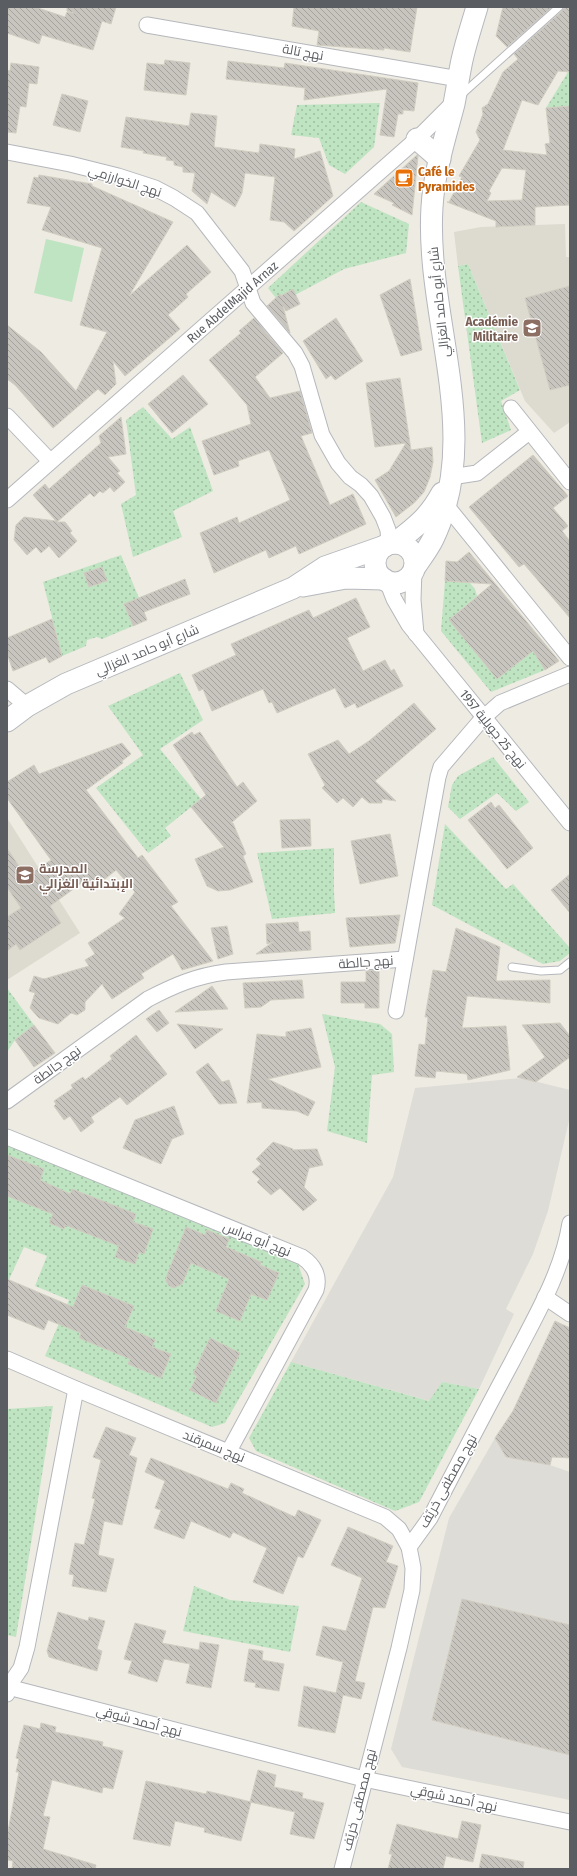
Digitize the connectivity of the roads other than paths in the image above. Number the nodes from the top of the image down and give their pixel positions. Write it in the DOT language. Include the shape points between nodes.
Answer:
graph roads {
  1 [pos="465,7"];
  2 [pos="477,7"];
  3 [pos="559,7"];
  4 [pos="147,26"];
  5 [pos="463,58"];
  6 [pos="459,78"];
  7 [pos="454,101"];
  8 [pos="417,139"];
  9 [pos="7,152"];
  10 [pos="440,159"];
  11 [pos="248,287"];
  12 [pos="511,408"];
  13 [pos="7,416"];
  14 [pos="529,432"];
  15 [pos="50,461"];
  16 [pos="451,477"];
  17 [pos="570,482"];
  18 [pos="7,500"];
  19 [pos="445,504"];
  20 [pos="390,544"];
  21 [pos="414,568"];
  22 [pos="386,580"];
  23 [pos="292,588"];
  24 [pos="416,634"];
  25 [pos="570,658"];
  26 [pos="570,674"];
  27 [pos="7,689"];
  28 [pos="27,706"];
  29 [pos="483,718"];
  30 [pos="7,721"];
  31 [pos="570,823"];
  32 [pos="405,960"];
  33 [pos="570,962"];
  34 [pos="512,967"];
  35 [pos="396,1012"];
  36 [pos="7,1101"];
  37 [pos="7,1137"];
  38 [pos="570,1223"];
  39 [pos="545,1297"];
  40 [pos="570,1314"];
  41 [pos="7,1359"];
  42 [pos="76,1389"];
  43 [pos="229,1451"];
  44 [pos="409,1547"];
  45 [pos="8,1691"];
  46 [pos="364,1779"];
  47 [pos="570,1822"];
  48 [pos="342,1869"];
  1 -- 5 [label="main road"];
  2 -- 5 [label="main road"];
  3 -- 7 [label="lane"];
  4 -- 6 [label="street, نهج تالة"];
  5 -- 6 [label="main road, شارع أبو حامد الغزالي"];
  6 -- 7 [label="main road, شارع أبو حامد الغزالي"];
  7 -- 8 [label="street, Rue AbdelMajid Arnaz"];
  7 -- 10 [label="main road, شارع أبو حامد الغزالي"];
  8 -- 10 [label="main road"];
  8 -- 11 [label="street, Rue AbdelMajid Arnaz"];
  9 -- 11 [label="street, نهج الخوارزمي" via="118,176 155,188 174,198 197,213 242,271"];
  10 -- 16 [label="main road, شارع أبو حامد الغزالي" via="432,208 433,268 452,407 454,434"];
  11 -- 15 [label="street, Rue AbdelMajid Arnaz"];
  11 -- 20 [label="street, نهج الخوارزمي" via="254,303 299,360 322,436 342,468 371,496 384,516"];
  12 -- 14 [label="street"];
  13 -- 15 [label="street"];
  14 -- 16 [label="street" via="477,473"];
  14 -- 17 [label="street"];
  15 -- 18 [label="street, Rue AbdelMajid Arnaz"];
  16 -- 19 [label="main road, شارع أبو حامد الغزالي"];
  16 -- 20 [label="main road, شارع أبو حامد الغزالي" via="433,510 417,526"];
  19 -- 21 [label="main road, شارع أبو حامد الغزالي" via="432,541"];
  19 -- 25 [label="street"];
  20 -- 21 [label="main road" via="406,546 411,550 414,555"];
  20 -- 22 [label="main road" via="376,559 377,571"];
  20 -- 23 [label="main road, شارع أبو حامد الغزالي" via="325,567"];
  21 -- 22 [label="main road" via="406,579 394,583"];
  21 -- 24 [label="street"];
  22 -- 23 [label="main road, شارع أبو حامد الغزالي" via="346,578"];
  22 -- 24 [label="street, نهج 25 جويلية 1957" via="394,599"];
  23 -- 28 [label="main road, شارع أبو حامد الغزالي" via="66,684"];
  24 -- 29 [label="street, نهج 25 جويلية 1957"];
  26 -- 29 [label="street, نهج جالطة" via="500,703"];
  27 -- 28 [label="street"];
  28 -- 30 [label="main road, شارع أبو حامد الغزالي"];
  29 -- 31 [label="street, نهج 25 جويلية 1957"];
  29 -- 32 [label="street, نهج جالطة" via="441,767"];
  32 -- 35 [label="street"];
  32 -- 36 [label="street, نهج جالطة" via="226,972 188,980 148,999"];
  33 -- 34 [label="lane" via="560,970 541,971"];
  37 -- 43 [label="street, نهج أبو فراس" via="310,1263 317,1277 316,1290"];
  38 -- 39 [label="street, نهج مصطفى خريّف" via="558,1269"];
  39 -- 40 [label="street"];
  39 -- 44 [label="street, نهج مصطفى خريّف" via="430,1518"];
  41 -- 42 [label="street, نهج سمرقند"];
  42 -- 43 [label="street, نهج سمرقند"];
  42 -- 45 [label="street, نهج أحمد شوقي" via="27,1647 21,1668"];
  43 -- 44 [label="street, نهج سمرقند" via="385,1517 399,1529"];
  44 -- 46 [label="street, نهج مصطفى خريّف" via="413,1568 412,1590"];
  45 -- 46 [label="street, نهج أحمد شوقي"];
  46 -- 47 [label="street, نهج أحمد شوقي"];
  46 -- 48 [label="street, نهج مصطفى خريّف"];
}
